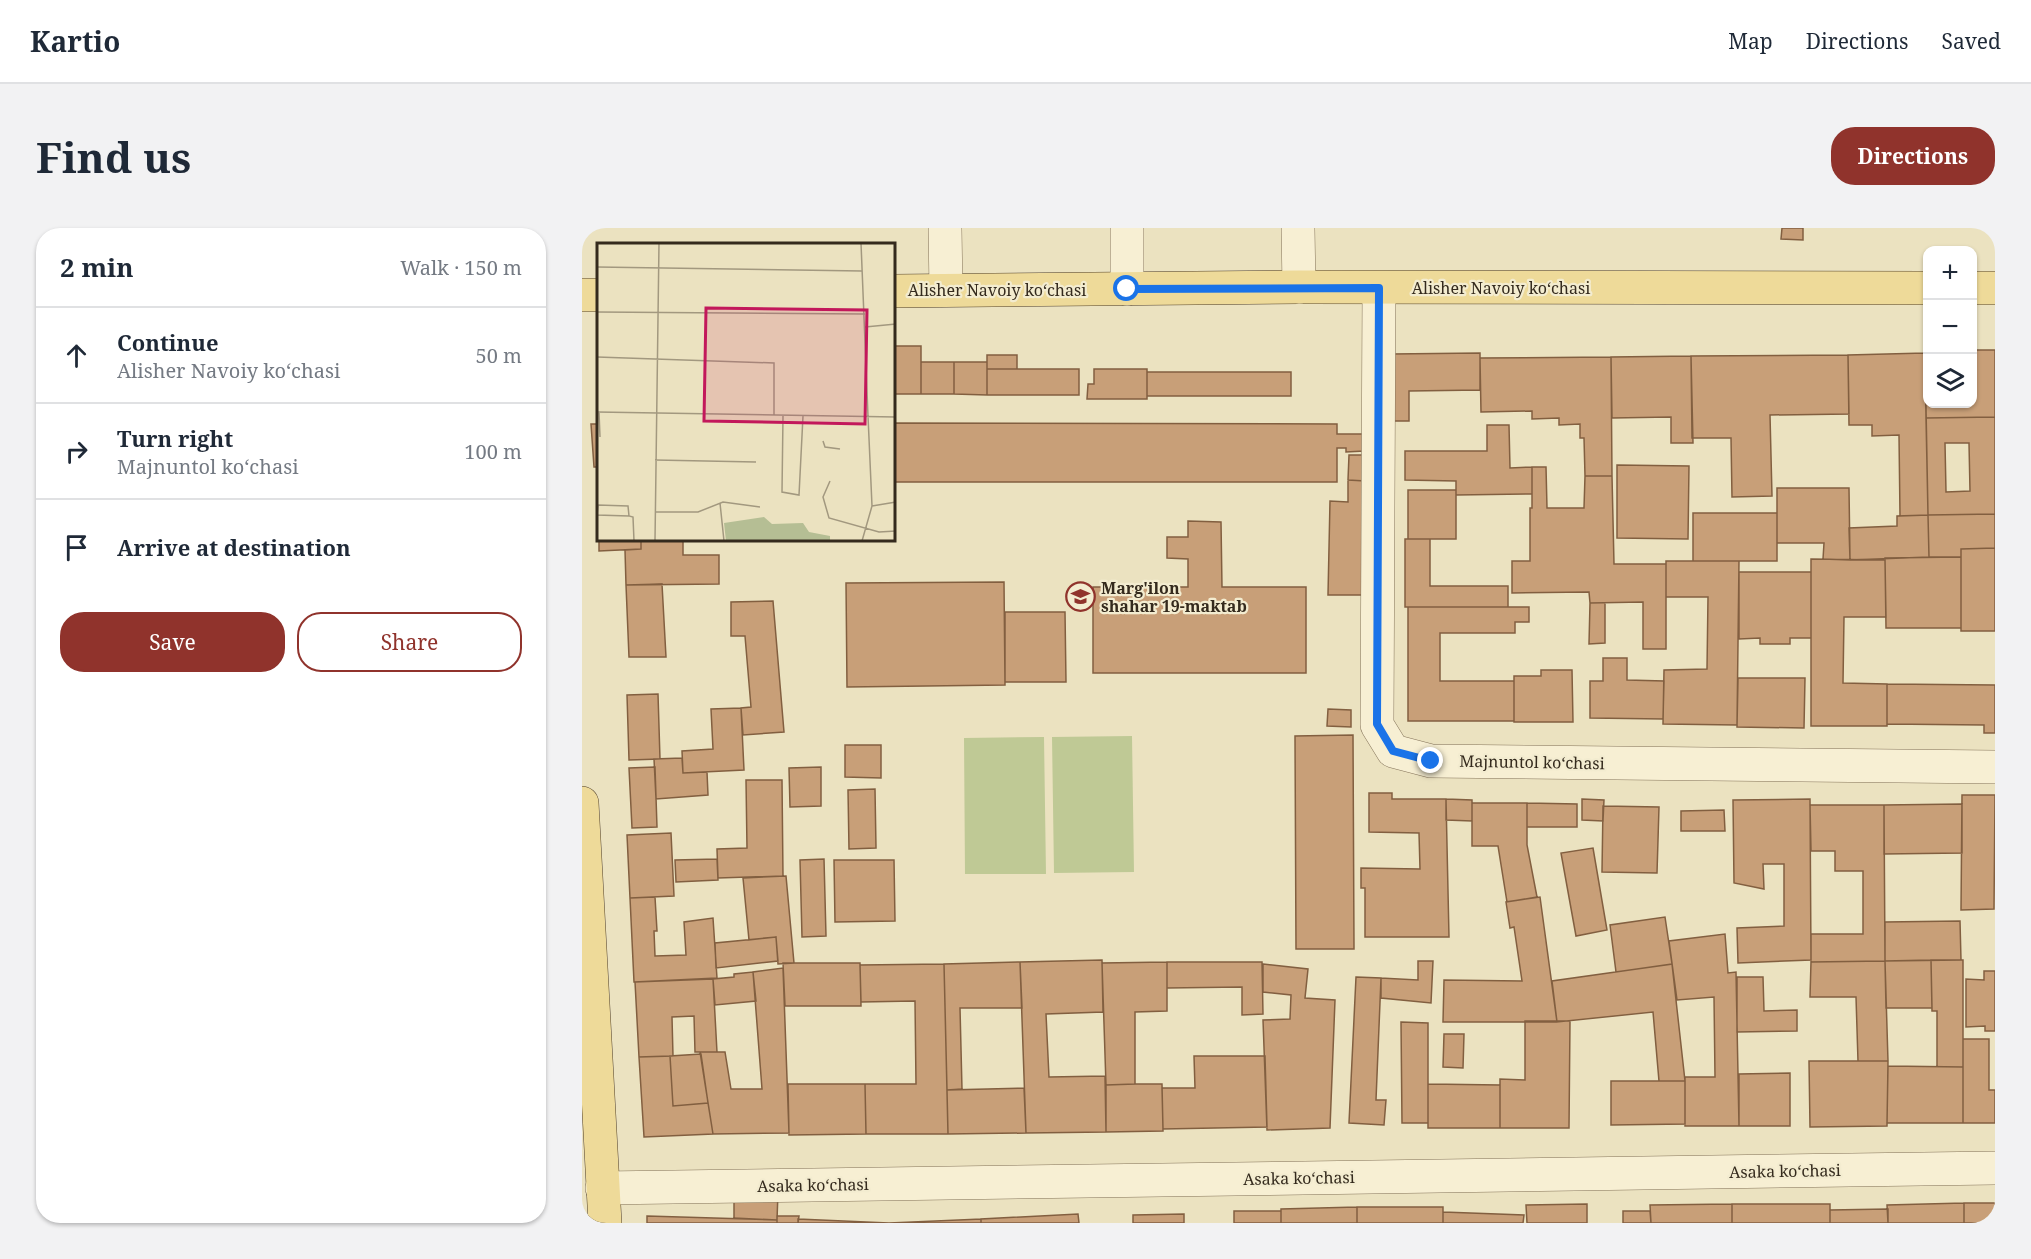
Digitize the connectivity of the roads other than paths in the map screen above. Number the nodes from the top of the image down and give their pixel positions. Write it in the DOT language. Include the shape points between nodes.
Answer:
graph roads {
  1 [pos="945,228"];
  2 [pos="1127,228"];
  3 [pos="1299,228"];
  4 [pos="1299,287"];
  5 [pos="1379,288"];
  6 [pos="1923,288"];
  7 [pos="1977,288"];
  8 [pos="1995,288"];
  9 [pos="1127,289"];
  10 [pos="946,290"];
  11 [pos="896,291"];
  12 [pos="1995,767"];
  13 [pos="582,803"];
  14 [pos="589,1081"];
  15 [pos="1995,1168"];
  16 [pos="602,1188"];
  17 [pos="605,1223"];
  1 -- 10 [label="street"];
  2 -- 9 [label="street"];
  3 -- 4 [label="street"];
  4 -- 5 [label="main road, Alisher Navoiy koʻchasi"];
  4 -- 9 [label="main road, Alisher Navoiy koʻchasi"];
  5 -- 6 [label="main road, Alisher Navoiy koʻchasi"];
  5 -- 12 [label="street, Majnuntol koʻchasi" via="1377,724 1393,751 1431,761"];
  7 -- 8 [label="main road"];
  9 -- 10 [label="main road, Alisher Navoiy koʻchasi"];
  10 -- 11 [label="main road, Alisher Navoiy koʻchasi"];
  13 -- 14 [label="main road"];
  14 -- 16 [label="main road"];
  15 -- 16 [label="street, Asaka koʻchasi"];
  16 -- 17 [label="main road"];
}
